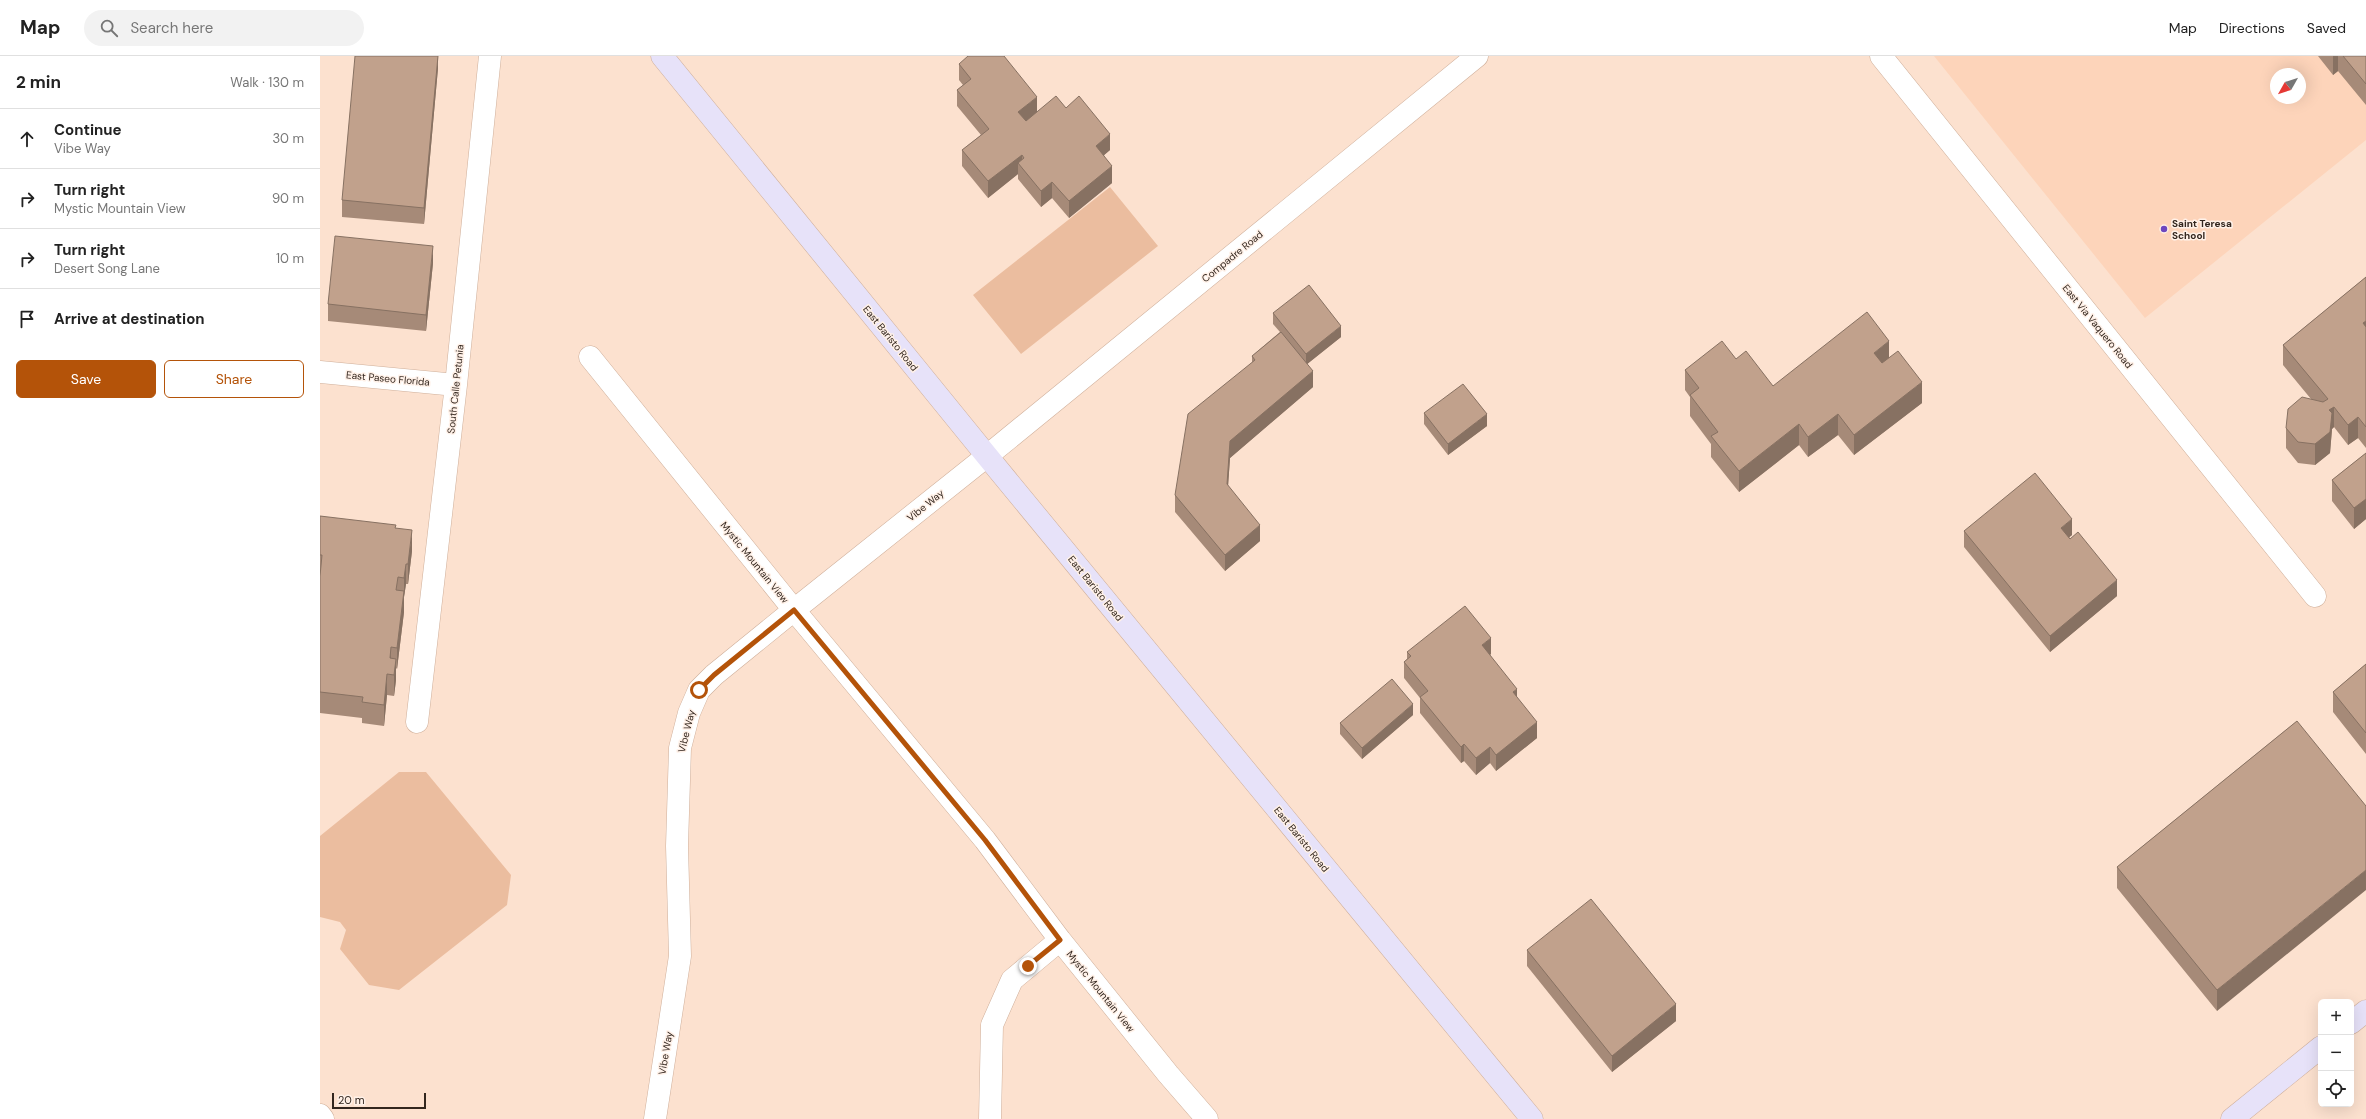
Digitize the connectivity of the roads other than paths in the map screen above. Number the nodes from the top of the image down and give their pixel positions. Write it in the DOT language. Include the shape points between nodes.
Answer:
graph roads {
  1 [pos="490,56"];
  2 [pos="662,56"];
  3 [pos="1477,56"];
  4 [pos="1881,56"];
  5 [pos="590,357"];
  6 [pos="320,372"];
  7 [pos="456,384"];
  8 [pos="987,456"];
  9 [pos="2315,596"];
  10 [pos="794,610"];
  11 [pos="417,722"];
  12 [pos="1060,940"];
  13 [pos="2366,1011"];
  14 [pos="2354,1021"];
  15 [pos="2318,1049"];
  16 [pos="320,1115"];
  17 [pos="323,1119"];
  18 [pos="655,1119"];
  19 [pos="990,1119"];
  20 [pos="1207,1119"];
  21 [pos="1532,1119"];
  22 [pos="2232,1119"];
  1 -- 7 [label="street, South Calle Petunia"];
  2 -- 8 [label="street, East Baristo Road"];
  3 -- 8 [label="street, Compadre Road"];
  4 -- 9 [label="street, East Via Vaquero Road"];
  5 -- 10 [label="street, Mystic Mountain View"];
  6 -- 7 [label="street, East Paseo Florida"];
  7 -- 11 [label="street, South Calle Petunia"];
  8 -- 10 [label="street, Vibe Way"];
  8 -- 21 [label="street, East Baristo Road"];
  10 -- 12 [label="street, Mystic Mountain View" via="985,840"];
  10 -- 18 [label="street, Vibe Way" via="714,675 699,690 689,713 680,748 678,772 680,956"];
  12 -- 19 [label="street" via="1012,980 992,1025"];
  12 -- 20 [label="street, Mystic Mountain View"];
  13 -- 14 [label="street"];
  15 -- 22 [label="street"];
  16 -- 17 [label="street"];
}
